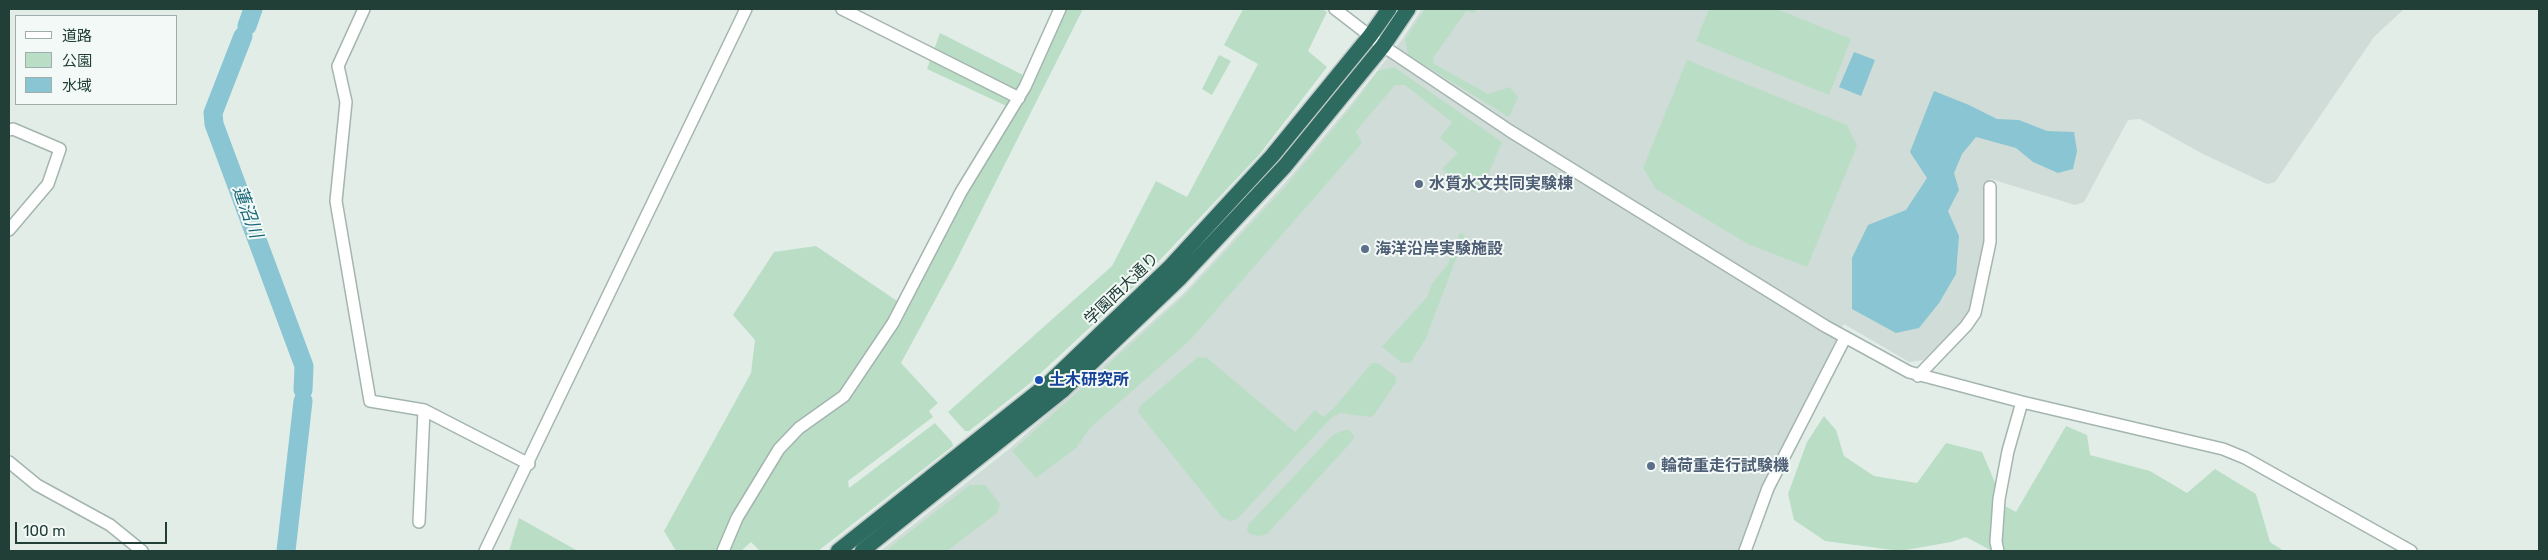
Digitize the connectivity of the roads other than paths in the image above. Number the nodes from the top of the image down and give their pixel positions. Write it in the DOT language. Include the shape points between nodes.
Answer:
graph roads {
  1 [pos="364,9"];
  2 [pos="746,9"];
  3 [pos="842,9"];
  4 [pos="1060,9"];
  5 [pos="1335,9"];
  6 [pos="1388,9"];
  7 [pos="1408,9"];
  8 [pos="1370,36"];
  9 [pos="1383,46"];
  10 [pos="1019,98"];
  11 [pos="9,130"];
  12 [pos="1990,187"];
  13 [pos="9,230"];
  14 [pos="1845,338"];
  15 [pos="1918,376"];
  16 [pos="2022,402"];
  17 [pos="424,410"];
  18 [pos="9,462"];
  19 [pos="529,464"];
  20 [pos="419,522"];
  21 [pos="142,551"];
  22 [pos="485,551"];
  23 [pos="722,551"];
  24 [pos="838,551"];
  25 [pos="862,551"];
  26 [pos="1746,551"];
  27 [pos="1998,551"];
  28 [pos="2411,551"];
  1 -- 17 [label="street" via="338,66 346,102 336,201 370,401"];
  2 -- 19 [label="street"];
  3 -- 10 [label="street"];
  4 -- 10 [label="street"];
  5 -- 8 [label="street"];
  6 -- 8 [label="highway, 学園西大通り"];
  7 -- 9 [label="highway, 学園西大通り"];
  8 -- 9 [label="street"];
  8 -- 24 [label="highway, 学園西大通り" via="1219,216 1108,328 1049,383"];
  9 -- 14 [label="street" via="1510,132"];
  9 -- 25 [label="highway, 学園西大通り" via="1285,166 1120,338 1054,398"];
  10 -- 23 [label="street" via="961,192 893,323 844,396 799,428 779,449 737,518"];
  11 -- 13 [label="street" via="60,149 48,184"];
  12 -- 15 [label="street" via="1990,242 1974,313 1966,326"];
  14 -- 15 [label="street"];
  14 -- 26 [label="street" via="1768,488"];
  15 -- 16 [label="street"];
  16 -- 27 [label="street" via="1999,499"];
  16 -- 28 [label="street" via="2222,449 2245,458"];
  17 -- 19 [label="street"];
  17 -- 20 [label="street"];
  18 -- 21 [label="street" via="37,485 110,525"];
  19 -- 22 [label="street"];
}
